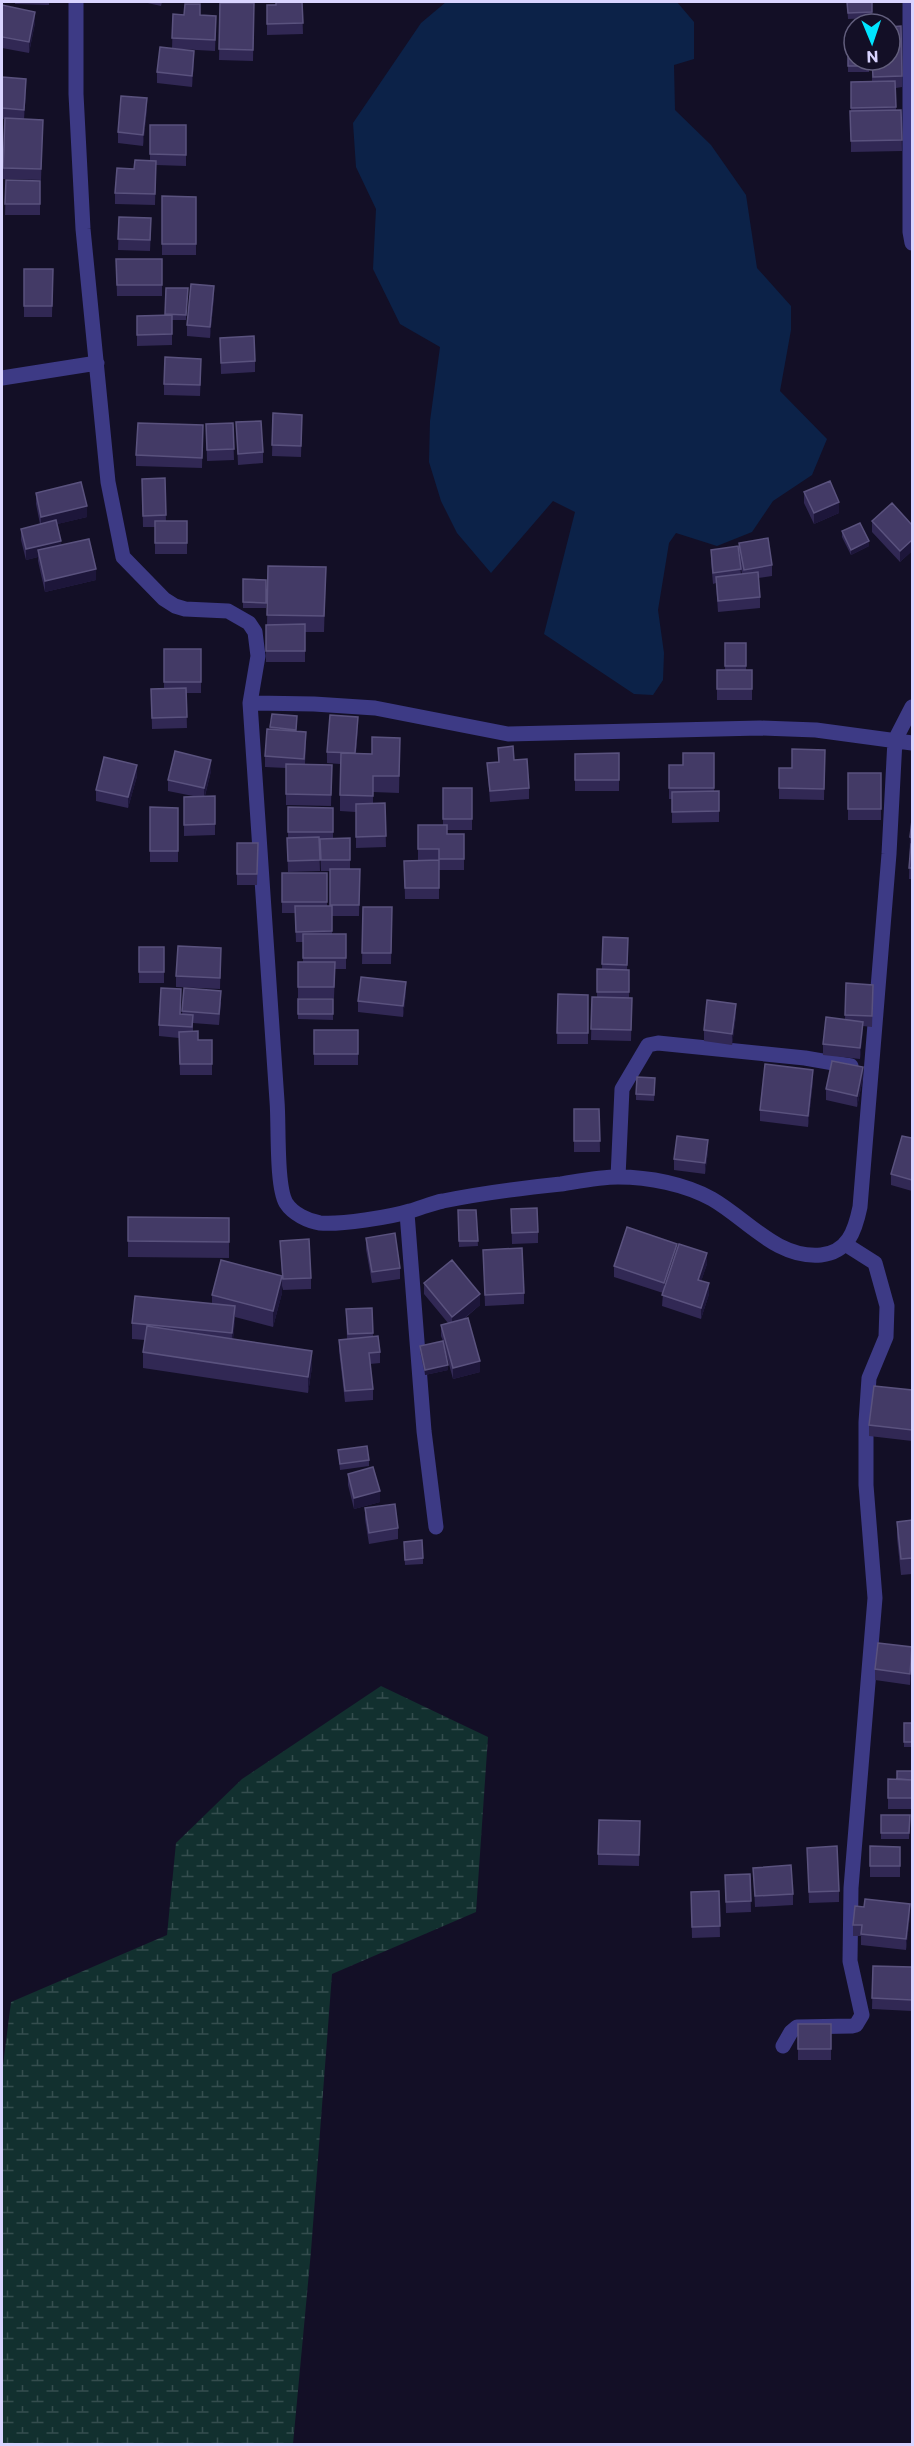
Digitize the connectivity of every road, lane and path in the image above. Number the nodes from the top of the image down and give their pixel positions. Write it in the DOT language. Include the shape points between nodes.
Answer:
graph roads {
  1 [pos="76,2"];
  2 [pos="910,2"];
  3 [pos="912,243"];
  4 [pos="96,363"];
  5 [pos="2,378"];
  6 [pos="250,703"];
  7 [pos="912,707"];
  8 [pos="895,740"];
  9 [pos="912,743"];
  10 [pos="872,1069"];
  11 [pos="618,1177"];
  12 [pos="407,1213"];
  13 [pos="845,1244"];
  14 [pos="436,1527"];
  15 [pos="783,2046"];
  1 -- 4 [label="street" via="82,229"];
  2 -- 3 [label="street"];
  4 -- 5 [label="street"];
  4 -- 6 [label="street" via="108,482 123,557 175,606 228,611 249,623 255,632 258,656"];
  6 -- 8 [label="street" via="375,708 508,734 760,728"];
  6 -- 12 [label="street" via="282,1190 286,1203 317,1222"];
  7 -- 8 [label="street"];
  8 -- 9 [label="street"];
  8 -- 10 [label="street"];
  10 -- 11 [label="street" via="794,1057 648,1045 622,1089"];
  10 -- 13 [label="street" via="860,1207 856,1228"];
  11 -- 12 [label="street" via="440,1201"];
  11 -- 13 [label="street" via="686,1188 712,1199 795,1254 832,1254"];
  12 -- 14 [label="street" via="424,1431"];
  13 -- 15 [label="street" via="875,1263 887,1306 886,1336 869,1378 866,1422 866,1485 875,1598 851,1888 850,1961 862,2015 852,2026 797,2026"];
}
